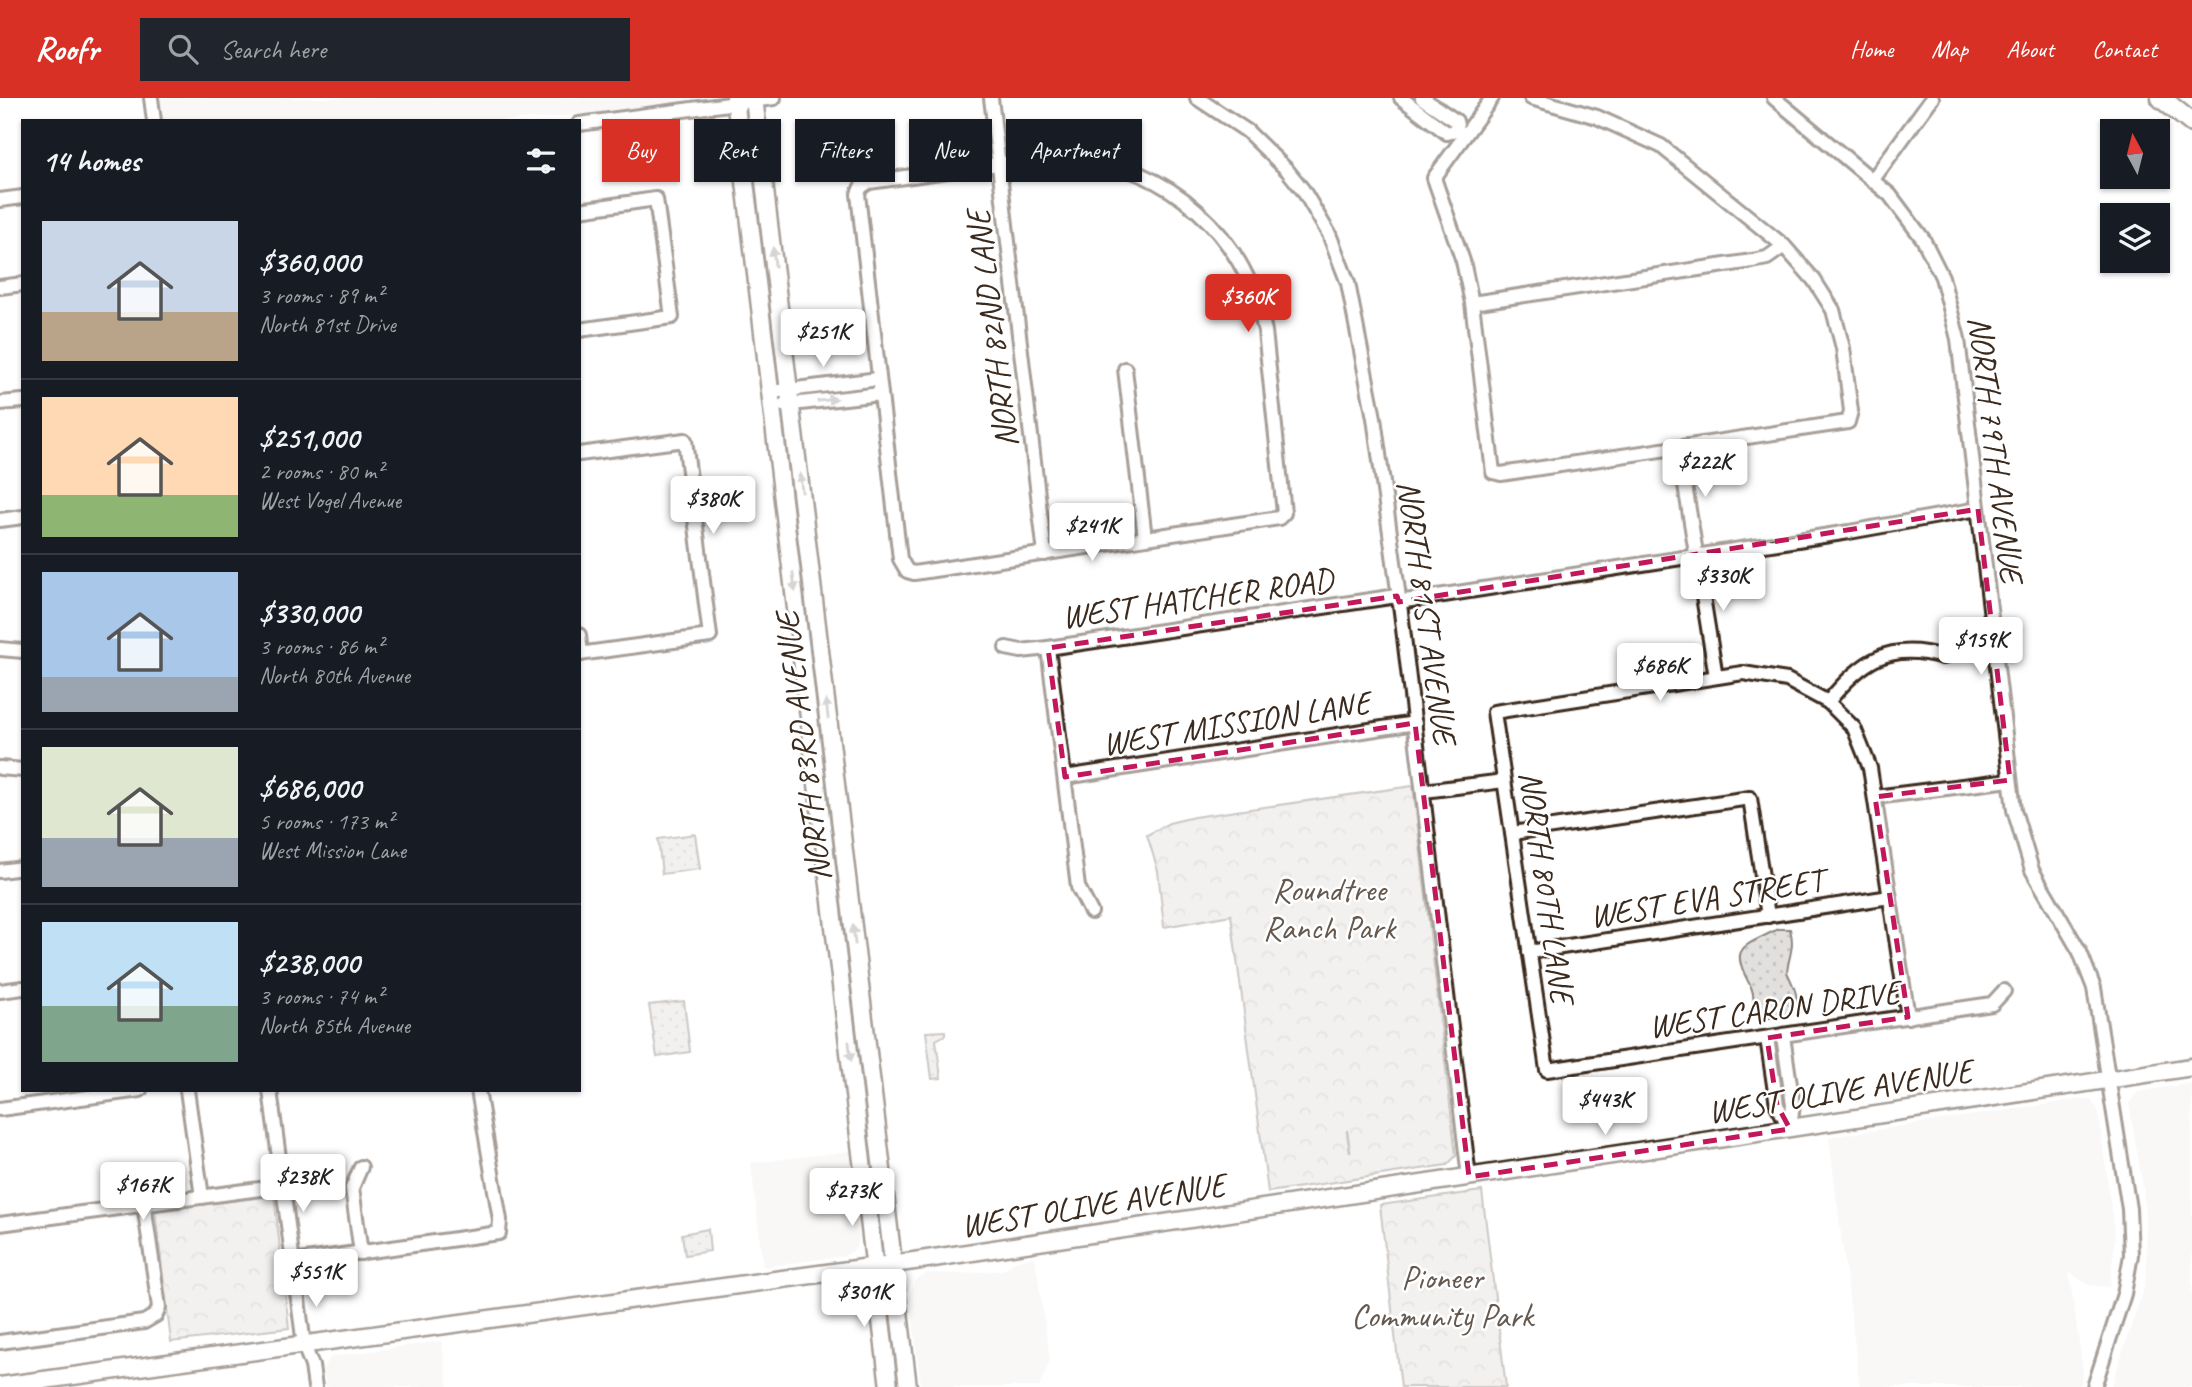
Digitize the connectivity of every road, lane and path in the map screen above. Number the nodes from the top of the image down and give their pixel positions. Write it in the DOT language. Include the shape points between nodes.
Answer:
graph roads {
  1 [pos="151,98"];
  2 [pos="774,98"];
  3 [pos="991,98"];
  4 [pos="1197,98"];
  5 [pos="1401,98"];
  6 [pos="1422,98"];
  7 [pos="1492,98"];
  8 [pos="1531,98"];
  9 [pos="1774,98"];
  10 [pos="1931,98"];
  11 [pos="2161,98"];
  12 [pos="755,99"];
  13 [pos="736,101"];
  14 [pos="154,119"];
  15 [pos="2192,123"];
  16 [pos="581,124"];
  17 [pos="1461,133"];
  18 [pos="1000,163"];
  19 [pos="1874,178"];
  20 [pos="21,197"];
  21 [pos="0,200"];
  22 [pos="581,210"];
  23 [pos="1784,246"];
  24 [pos="21,284"];
  25 [pos="0,287"];
  26 [pos="1472,303"];
  27 [pos="581,330"];
  28 [pos="1125,369"];
  29 [pos="879,379"];
  30 [pos="881,394"];
  31 [pos="791,397"];
  32 [pos="772,399"];
  33 [pos="21,401"];
  34 [pos="0,403"];
  35 [pos="1679,448"];
  36 [pos="581,454"];
  37 [pos="1978,509"];
  38 [pos="21,517"];
  39 [pos="0,520"];
  40 [pos="1145,538"];
  41 [pos="1045,554"];
  42 [pos="1698,555"];
  43 [pos="1398,599"];
  44 [pos="7,634"];
  45 [pos="1006,648"];
  46 [pos="1048,648"];
  47 [pos="3,649"];
  48 [pos="21,652"];
  49 [pos="581,654"];
  50 [pos="1943,657"];
  51 [pos="1716,677"];
  52 [pos="1828,702"];
  53 [pos="1415,723"];
  54 [pos="0,768"];
  55 [pos="21,770"];
  56 [pos="1065,777"];
  57 [pos="2010,780"];
  58 [pos="1504,781"];
  59 [pos="1424,791"];
  60 [pos="1875,797"];
  61 [pos="1512,833"];
  62 [pos="21,868"];
  63 [pos="0,871"];
  64 [pos="1890,897"];
  65 [pos="1091,912"];
  66 [pos="1768,916"];
  67 [pos="1529,952"];
  68 [pos="21,988"];
  69 [pos="0,991"];
  70 [pos="2004,991"];
  71 [pos="863,1009"];
  72 [pos="845,1011"];
  73 [pos="1908,1017"];
  74 [pos="1783,1035"];
  75 [pos="1767,1038"];
  76 [pos="2192,1067"];
  77 [pos="1547,1070"];
  78 [pos="2109,1080"];
  79 [pos="125,1092"];
  80 [pos="187,1092"];
  81 [pos="270,1092"];
  82 [pos="478,1092"];
  83 [pos="0,1109"];
  84 [pos="1790,1129"];
  85 [pos="361,1167"];
  86 [pos="1469,1177"];
  87 [pos="282,1186"];
  88 [pos="202,1197"];
  89 [pos="144,1205"];
  90 [pos="0,1224"];
  91 [pos="362,1253"];
  92 [pos="292,1262"];
  93 [pos="894,1264"];
  94 [pos="876,1266"];
  95 [pos="0,1342"];
  96 [pos="303,1345"];
  97 [pos="0,1386"];
  98 [pos="315,1387"];
  99 [pos="889,1387"];
  100 [pos="908,1387"];
  101 [pos="2094,1387"];
  1 -- 14 [label="street"];
  2 -- 12 [label="street"];
  3 -- 18 [label="street, NORTH 82ND LANE"];
  4 -- 43 [label="street, NORTH 81ST AVENUE" via="1247,131 1287,170 1316,210 1340,258 1374,418"];
  5 -- 17 [label="street" via="1447,133"];
  6 -- 17 [label="street" via="1456,121"];
  7 -- 17 [label="street"];
  8 -- 23 [label="street" via="1597,117 1661,146"];
  9 -- 19 [label="street, NORTH 79TH AVENUE"];
  10 -- 19 [label="street"];
  11 -- 15 [label="highway"];
  12 -- 13 [label="street"];
  31 -- 12 [label="main road, NORTH 83RD AVENUE, one-way"];
  13 -- 16 [label="street"];
  13 -- 32 [label="main road, NORTH 83RD AVENUE"];
  17 -- 26 [label="street" via="1434,178"];
  18 -- 29 [label="street" via="869,182 861,187 858,194"];
  18 -- 40 [label="street" via="1071,156 1115,165 1155,181 1177,193 1209,222 1235,254 1258,303 1284,513 1279,518"];
  18 -- 41 [label="street, NORTH 82ND LANE"];
  19 -- 37 [label="street, NORTH 79TH AVENUE" via="1906,214 1942,277 1956,331"];
  20 -- 21 [label="street"];
  22 -- 27 [label="street" via="656,199 672,317"];
  23 -- 26 [label="street" via="1768,258 1752,261"];
  23 -- 35 [label="street" via="1833,310 1843,348 1851,411 1848,422"];
  24 -- 25 [label="street"];
  26 -- 35 [label="street" via="1493,472"];
  28 -- 40 [label="street"];
  29 -- 30 [label="street"];
  29 -- 31 [label="street"];
  31 -- 30 [label="street, one-way"];
  30 -- 41 [label="street" via="904,566 914,573"];
  31 -- 32 [label="street"];
  71 -- 31 [label="main road, NORTH 83RD AVENUE, one-way"];
  32 -- 72 [label="main road, NORTH 83RD AVENUE, one-way"];
  33 -- 34 [label="street"];
  35 -- 42 [label="street"];
  36 -- 49 [label="street" via="685,440 710,636"];
  37 -- 42 [label="street, WEST HATCHER ROAD"];
  37 -- 57 [label="street, NORTH 79TH AVENUE"];
  38 -- 39 [label="street"];
  40 -- 41 [label="street"];
  42 -- 43 [label="street, WEST HATCHER ROAD"];
  42 -- 51 [label="street"];
  43 -- 46 [label="street, WEST HATCHER ROAD"];
  43 -- 53 [label="street, NORTH 81ST AVENUE"];
  44 -- 47 [label="street"];
  45 -- 46 [label="street, WEST HATCHER ROAD"];
  46 -- 56 [label="street"];
  47 -- 48 [label="street"];
  50 -- 52 [label="street" via="1901,652 1872,659 1849,676"];
  51 -- 52 [label="street" via="1768,674 1802,686"];
  51 -- 58 [label="street, NORTH 80TH LANE" via="1494,712"];
  52 -- 60 [label="street" via="1859,737"];
  53 -- 56 [label="street, WEST MISSION LANE"];
  53 -- 59 [label="street, NORTH 81ST AVENUE"];
  54 -- 55 [label="street"];
  56 -- 65 [label="street" via="1078,887"];
  57 -- 60 [label="street"];
  57 -- 78 [label="street, NORTH 79TH AVENUE" via="2032,870 2080,952 2094,988"];
  58 -- 59 [label="street"];
  58 -- 61 [label="street, NORTH 80TH LANE"];
  59 -- 86 [label="street, NORTH 81ST AVENUE"];
  60 -- 64 [label="street"];
  61 -- 66 [label="street" via="1750,798"];
  61 -- 67 [label="street, NORTH 80TH LANE"];
  62 -- 63 [label="street"];
  64 -- 66 [label="street, WEST EVA STREET"];
  64 -- 73 [label="street"];
  66 -- 67 [label="street, WEST EVA STREET"];
  67 -- 77 [label="street, NORTH 80TH LANE"];
  68 -- 69 [label="street"];
  70 -- 73 [label="street, WEST CARON DRIVE" via="1992,1003"];
  71 -- 72 [label="main road"];
  71 -- 93 [label="main road, NORTH 83RD AVENUE"];
  72 -- 94 [label="main road, NORTH 83RD AVENUE, one-way"];
  73 -- 74 [label="street, WEST CARON DRIVE"];
  74 -- 75 [label="street, WEST CARON DRIVE"];
  74 -- 84 [label="street" via="1793,1105"];
  75 -- 77 [label="street, WEST CARON DRIVE"];
  75 -- 84 [label="street" via="1777,1105"];
  76 -- 78 [label="main road, WEST OLIVE AVENUE"];
  78 -- 84 [label="main road, WEST OLIVE AVENUE"];
  78 -- 101 [label="street, NORTH 79TH AVENUE" via="2129,1209 2131,1255 2124,1294"];
  79 -- 83 [label="street"];
  80 -- 88 [label="street"];
  81 -- 87 [label="street"];
  82 -- 91 [label="street" via="499,1233"];
  84 -- 86 [label="main road, WEST OLIVE AVENUE"];
  85 -- 91 [label="street" via="352,1188"];
  86 -- 93 [label="main road, WEST OLIVE AVENUE"];
  87 -- 88 [label="street"];
  87 -- 92 [label="street"];
  88 -- 89 [label="street"];
  89 -- 90 [label="street"];
  89 -- 95 [label="street" via="159,1307 156,1315 144,1322"];
  91 -- 92 [label="street"];
  92 -- 96 [label="street"];
  93 -- 94 [label="main road, WEST OLIVE AVENUE"];
  93 -- 100 [label="main road, NORTH 83RD AVENUE"];
  94 -- 96 [label="main road, WEST OLIVE AVENUE"];
  94 -- 99 [label="main road, NORTH 83RD AVENUE"];
  96 -- 97 [label="main road, WEST OLIVE AVENUE"];
  96 -- 98 [label="street"];
}
